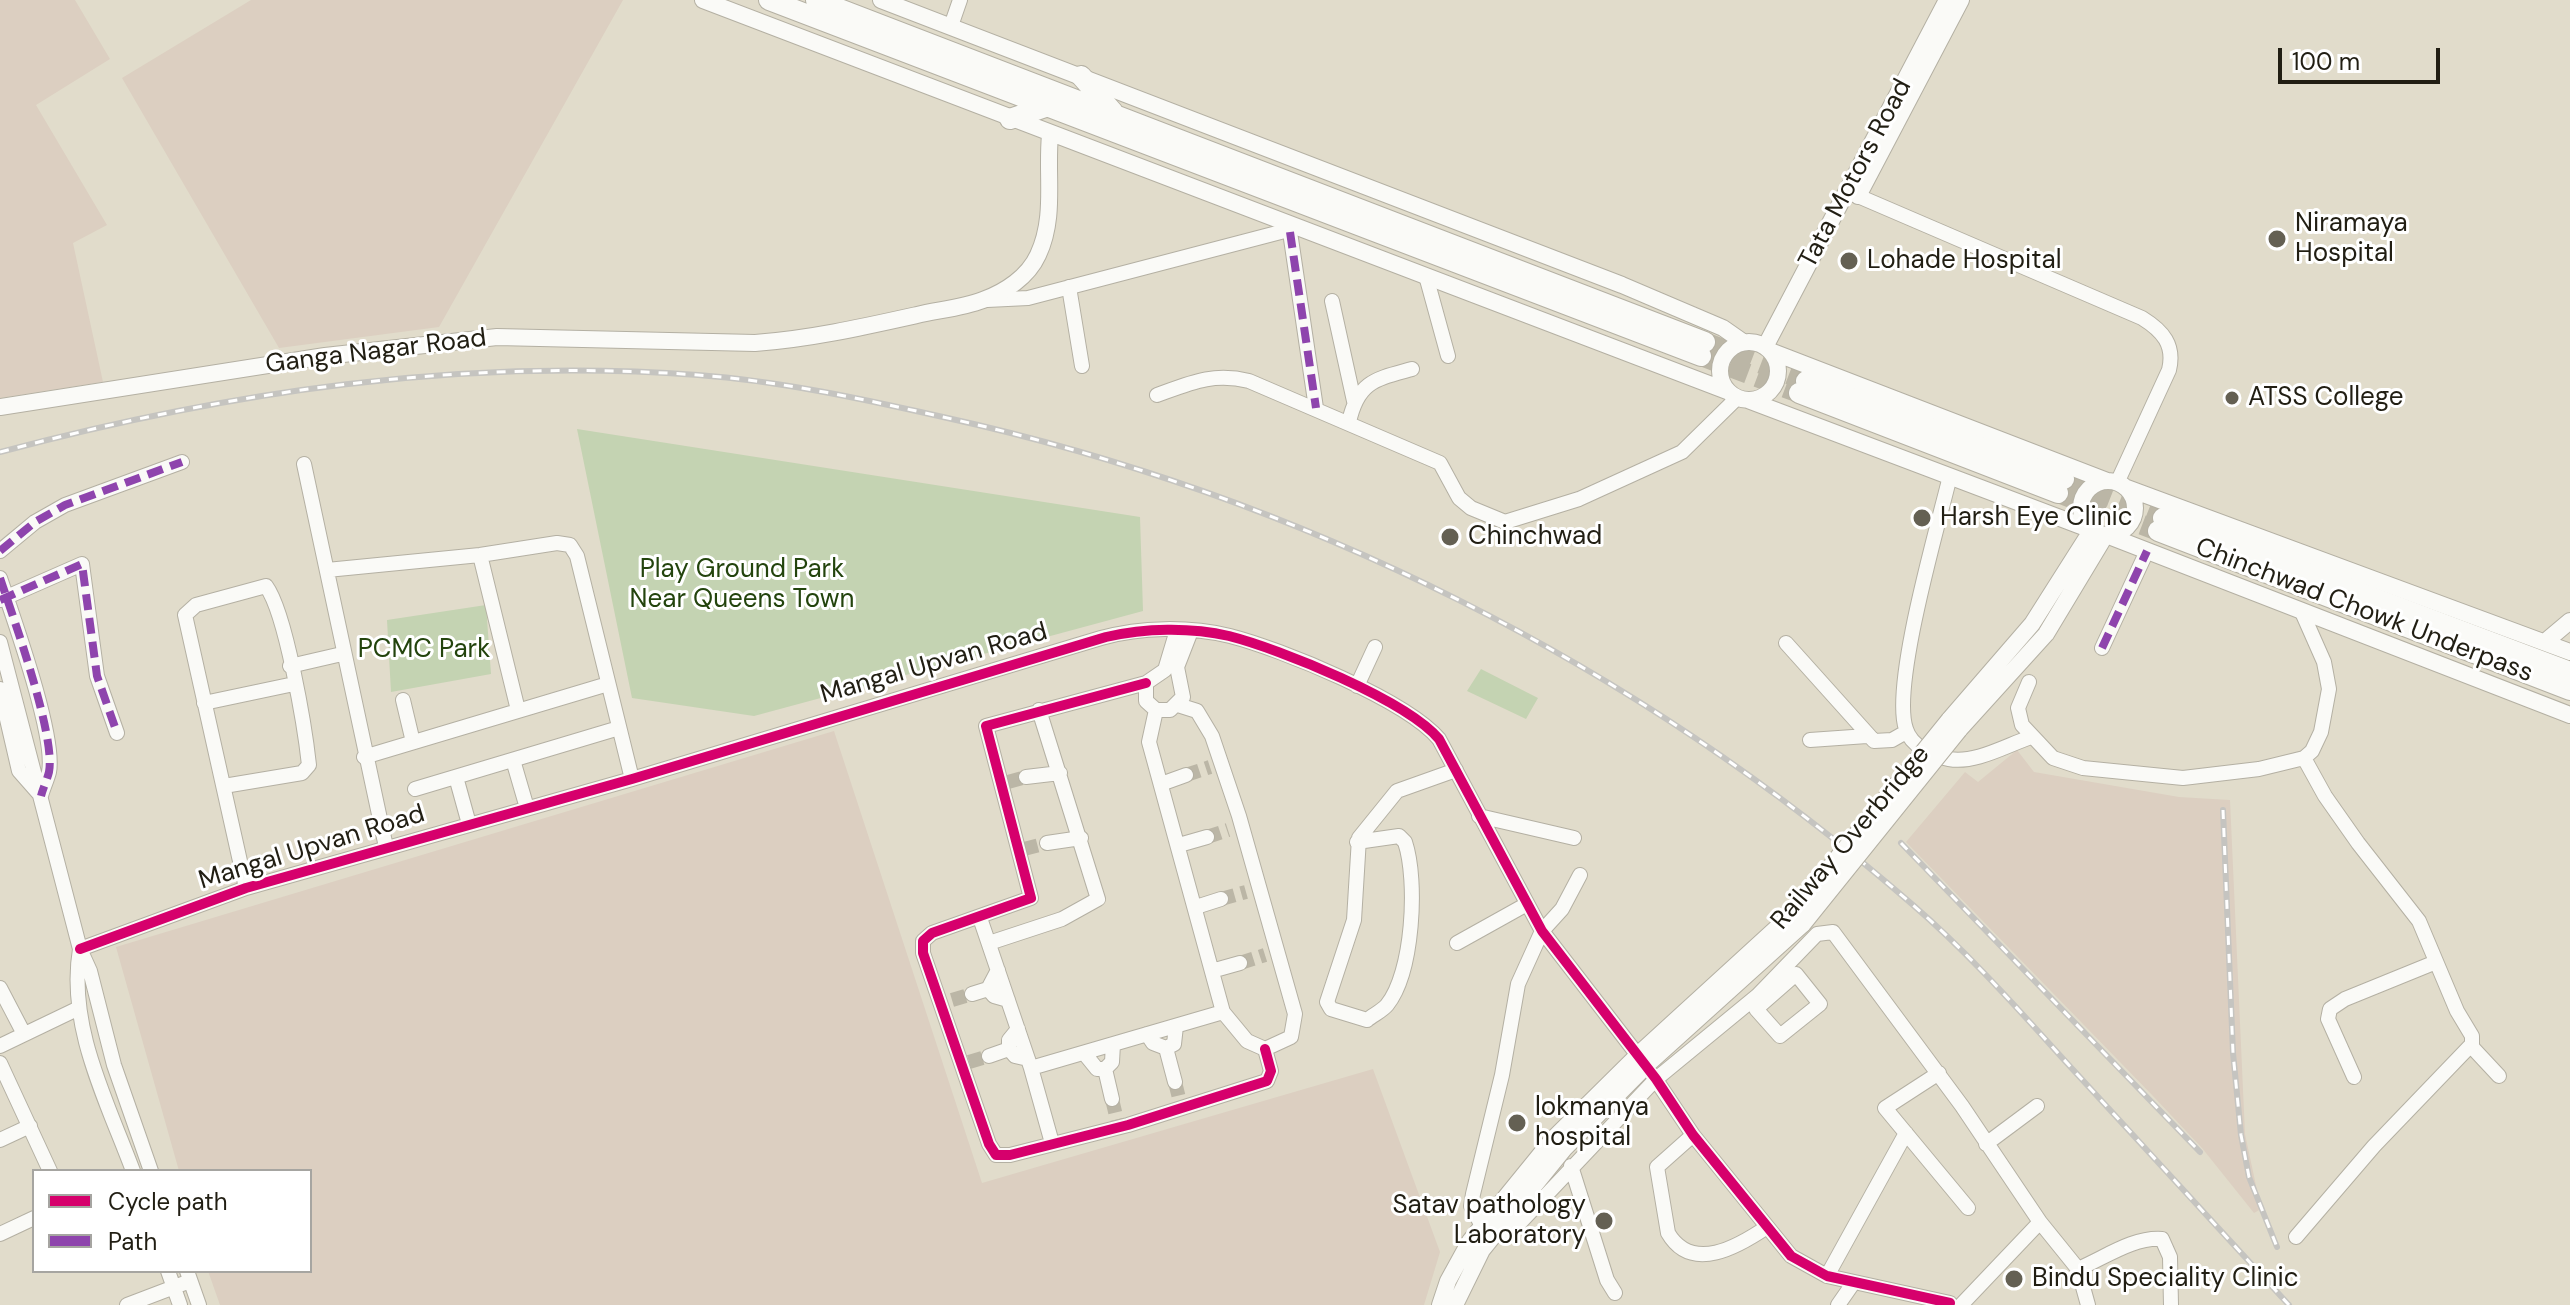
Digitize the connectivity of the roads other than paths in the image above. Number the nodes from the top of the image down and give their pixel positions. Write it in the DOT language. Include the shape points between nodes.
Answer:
graph roads {
  1 [pos="703,0"];
  2 [pos="769,0"];
  3 [pos="816,0"];
  4 [pos="881,0"];
  5 [pos="960,0"];
  6 [pos="1947,0"];
  7 [pos="1961,0"];
  8 [pos="951,26"];
  9 [pos="1081,76"];
  10 [pos="1048,106"];
  11 [pos="1115,114"];
  12 [pos="1010,119"];
  13 [pos="1050,135"];
  14 [pos="1852,193"];
  15 [pos="1293,230"];
  16 [pos="1426,276"];
  17 [pos="1069,287"];
  18 [pos="982,300"];
  19 [pos="1332,301"];
  20 [pos="1743,342"];
  21 [pos="1768,349"];
  22 [pos="1448,356"];
  23 [pos="1082,366"];
  24 [pos="1412,369"];
  25 [pos="1803,387"];
  26 [pos="1157,395"];
  27 [pos="1737,396"];
  28 [pos="1354,401"];
  29 [pos="0,407"];
  30 [pos="1316,408"];
  31 [pos="1349,422"];
  32 [pos="182,462"];
  33 [pos="304,464"];
  34 [pos="1950,476"];
  35 [pos="2117,484"];
  36 [pos="2061,486"];
  37 [pos="2099,533"];
  38 [pos="0,551"];
  39 [pos="2147,551"];
  40 [pos="480,555"];
  41 [pos="327,570"];
  42 [pos="0,578"];
  43 [pos="3,599"];
  44 [pos="2301,610"];
  45 [pos="2570,621"];
  46 [pos="1184,631"];
  47 [pos="0,642"];
  48 [pos="2545,642"];
  49 [pos="1786,643"];
  50 [pos="1375,647"];
  51 [pos="2102,648"];
  52 [pos="2570,652"];
  53 [pos="342,654"];
  54 [pos="290,666"];
  55 [pos="2570,672"];
  56 [pos="2029,682"];
  57 [pos="1146,683"];
  58 [pos="294,684"];
  59 [pos="608,684"];
  60 [pos="1357,686"];
  61 [pos="0,689"];
  62 [pos="2570,690"];
  63 [pos="403,700"];
  64 [pos="204,703"];
  65 [pos="1178,705"];
  66 [pos="518,710"];
  67 [pos="1039,710"];
  68 [pos="1156,710"];
  69 [pos="2570,715"];
  70 [pos="619,728"];
  71 [pos="1906,732"];
  72 [pos="117,733"];
  73 [pos="1867,736"];
  74 [pos="2031,737"];
  75 [pos="1810,740"];
  76 [pos="413,742"];
  77 [pos="6,747"];
  78 [pos="364,757"];
  79 [pos="2304,758"];
  80 [pos="513,760"];
  81 [pos="1058,767"];
  82 [pos="1456,770"];
  83 [pos="1186,775"];
  84 [pos="1034,776"];
  85 [pos="456,777"];
  86 [pos="632,779"];
  87 [pos="1161,784"];
  88 [pos="224,786"];
  89 [pos="415,789"];
  90 [pos="41,796"];
  91 [pos="527,808"];
  92 [pos="1479,816"];
  93 [pos="469,824"];
  94 [pos="1079,832"];
  95 [pos="1207,837"];
  96 [pos="1574,838"];
  97 [pos="1054,841"];
  98 [pos="1357,842"];
  99 [pos="1179,845"];
  100 [pos="386,847"];
  101 [pos="1580,875"];
  102 [pos="246,888"];
  103 [pos="1031,898"];
  104 [pos="1221,899"];
  105 [pos="1527,904"];
  106 [pos="1196,907"];
  107 [pos="980,918"];
  108 [pos="1040,925"];
  109 [pos="1542,931"];
  110 [pos="989,943"];
  111 [pos="1457,943"];
  112 [pos="80,949"];
  113 [pos="2436,962"];
  114 [pos="1240,963"];
  115 [pos="998,970"];
  116 [pos="1215,970"];
  117 [pos="0,988"];
  118 [pos="988,989"];
  119 [pos="1769,992"];
  120 [pos="972,994"];
  121 [pos="1008,1000"];
  122 [pos="77,1009"];
  123 [pos="1223,1012"];
  124 [pos="1176,1026"];
  125 [pos="1018,1029"];
  126 [pos="24,1034"];
  127 [pos="1147,1034"];
  128 [pos="1113,1044"];
  129 [pos="0,1046"];
  130 [pos="2471,1046"];
  131 [pos="1166,1048"];
  132 [pos="1009,1049"];
  133 [pos="1265,1049"];
  134 [pos="1633,1049"];
  135 [pos="1084,1053"];
  136 [pos="989,1056"];
  137 [pos="0,1063"];
  138 [pos="1030,1064"];
  139 [pos="1105,1069"];
  140 [pos="1939,1073"];
  141 [pos="1653,1076"];
  142 [pos="2499,1076"];
  143 [pos="2354,1077"];
  144 [pos="1175,1082"];
  145 [pos="1112,1099"];
  146 [pos="2037,1106"];
  147 [pos="30,1126"];
  148 [pos="1906,1133"];
  149 [pos="1693,1135"];
  150 [pos="0,1140"];
  151 [pos="1052,1143"];
  152 [pos="1986,1144"];
  153 [pos="1571,1166"];
  154 [pos="49,1169"];
  155 [pos="132,1169"];
  156 [pos="150,1169"];
  157 [pos="1968,1208"];
  158 [pos="32,1219"];
  159 [pos="2040,1222"];
  160 [pos="1767,1227"];
  161 [pos="1488,1231"];
  162 [pos="0,1234"];
  163 [pos="2296,1237"];
  164 [pos="2078,1269"];
  165 [pos="169,1273"];
  166 [pos="189,1276"];
  167 [pos="1827,1276"];
  168 [pos="1854,1282"];
  169 [pos="174,1288"];
  170 [pos="1615,1293"];
  171 [pos="1955,1304"];
  172 [pos="127,1305"];
  173 [pos="180,1305"];
  174 [pos="199,1305"];
  175 [pos="1440,1305"];
  176 [pos="1455,1305"];
  177 [pos="1838,1305"];
  178 [pos="2088,1305"];
  179 [pos="2171,1305"];
  1 -- 12 [label="main road"];
  2 -- 10 [label="highway"];
  3 -- 11 [label="highway"];
  4 -- 8 [label="main road"];
  5 -- 8 [label="street"];
  6 -- 14 [label="main road, Tata Motors Road"];
  7 -- 14 [label="main road"];
  8 -- 9 [label="main road"];
  9 -- 11 [label="highway"];
  9 -- 20 [label="main road" via="1622,285 1723,328"];
  10 -- 11 [label="highway" via="1703,349"];
  10 -- 12 [label="highway"];
  12 -- 13 [label="main road"];
  13 -- 15 [label="main road"];
  13 -- 18 [label="main road, Ganga Nagar Road" via="1049,219 1037,257 1011,286"];
  14 -- 21 [label="main road, Tata Motors Road"];
  14 -- 35 [label="street" via="2160,329 2172,358 2169,370"];
  15 -- 16 [label="main road"];
  15 -- 17 [label="street"];
  15 -- 30 [label="street"];
  16 -- 22 [label="street"];
  16 -- 27 [label="main road"];
  17 -- 18 [label="street" via="1028,298"];
  17 -- 23 [label="street"];
  18 -- 29 [label="main road, Ganga Nagar Road" via="784,341 482,338 273,363"];
  19 -- 28 [label="street"];
  20 -- 21 [label="main road"];
  20 -- 27 [label="main road" via="1728,350 1720,365 1720,376"];
  21 -- 27 [label="main road" via="1777,366 1775,383 1764,396"];
  21 -- 35 [label="main road"];
  24 -- 28 [label="street" via="1377,379"];
  25 -- 36 [label="highway"];
  26 -- 30 [label="street" via="1207,376 1227,375"];
  27 -- 31 [label="street" via="1682,452 1579,499 1505,522 1459,498 1440,463"];
  27 -- 34 [label="main road"];
  28 -- 31 [label="street"];
  30 -- 31 [label="street"];
  32 -- 38 [label="street" via="65,505"];
  33 -- 41 [label="street"];
  34 -- 37 [label="main road"];
  34 -- 71 [label="street" via="1909,659 1903,702"];
  35 -- 37 [label="main road" via="2092,486 2082,499 2081,515"];
  35 -- 37 [label="main road" via="2135,502 2134,518 2124,531"];
  35 -- 48 [label="main road"];
  37 -- 39 [label="main road"];
  37 -- 161 [label="main road, Railway Overbridge, bridge" via="2046,634 2020,667 1954,725 1797,919 1610,1100"];
  39 -- 44 [label="main road"];
  39 -- 51 [label="street"];
  40 -- 41 [label="street"];
  40 -- 59 [label="street" via="570,545"];
  40 -- 66 [label="street"];
  41 -- 53 [label="street"];
  42 -- 43 [label="street"];
  43 -- 72 [label="street" via="82,564 97,676"];
  43 -- 90 [label="street" via="28,664 49,754"];
  44 -- 69 [label="main road"];
  44 -- 79 [label="street" via="2324,662 2329,689 2321,732"];
  45 -- 48 [label="main road"];
  46 -- 57 [label="street" via="1165,670"];
  46 -- 60 [label="street, Mangal Upvan Road" via="1230,636"];
  46 -- 65 [label="street" via="1177,667 1183,687"];
  46 -- 86 [label="street, Mangal Upvan Road" via="1130,631 1101,638"];
  47 -- 90 [label="street"];
  48 -- 52 [label="main road"];
  49 -- 73 [label="street"];
  50 -- 60 [label="street"];
  53 -- 54 [label="street"];
  53 -- 78 [label="street"];
  54 -- 58 [label="street"];
  54 -- 64 [label="street" via="274,598 266,586 190,607 186,623"];
  55 -- 62 [label="highway, Chinchwad Chowk Underpass" via="2161,525"];
  56 -- 74 [label="street" via="2018,716"];
  57 -- 67 [label="street"];
  57 -- 68 [label="street" via="1146,701"];
  58 -- 64 [label="street"];
  58 -- 88 [label="street" via="307,770"];
  59 -- 66 [label="street"];
  59 -- 70 [label="street"];
  60 -- 82 [label="street, Mangal Upvan Road" via="1427,725"];
  61 -- 77 [label="street"];
  63 -- 76 [label="street"];
  64 -- 88 [label="street"];
  65 -- 68 [label="street"];
  65 -- 133 [label="street" via="1197,711 1212,736 1253,890 1295,1014 1291,1037"];
  66 -- 76 [label="street"];
  67 -- 81 [label="street"];
  67 -- 103 [label="street" via="986,726"];
  68 -- 87 [label="street" via="1149,742"];
  70 -- 80 [label="street"];
  70 -- 86 [label="street"];
  71 -- 73 [label="street" via="1882,743"];
  71 -- 74 [label="street" via="1932,755 1951,760"];
  73 -- 75 [label="street"];
  74 -- 79 [label="street" via="2066,763 2159,777 2259,769"];
  76 -- 78 [label="street"];
  77 -- 90 [label="street"];
  78 -- 100 [label="street"];
  79 -- 113 [label="street" via="2351,834 2419,921"];
  80 -- 85 [label="street"];
  80 -- 91 [label="street"];
  81 -- 84 [label="street"];
  81 -- 94 [label="street"];
  82 -- 92 [label="street, Mangal Upvan Road"];
  82 -- 98 [label="street" via="1397,791"];
  83 -- 87 [label="street"];
  85 -- 89 [label="street"];
  85 -- 93 [label="street"];
  86 -- 91 [label="street, Mangal Upvan Road"];
  87 -- 99 [label="street"];
  88 -- 102 [label="street"];
  90 -- 112 [label="street"];
  91 -- 93 [label="street, Mangal Upvan Road"];
  92 -- 96 [label="street"];
  92 -- 105 [label="street, Mangal Upvan Road"];
  93 -- 100 [label="street, Mangal Upvan Road"];
  94 -- 97 [label="street"];
  94 -- 108 [label="street" via="1098,899"];
  95 -- 99 [label="street"];
  98 -- 98 [label="street" via="1355,914 1327,1002 1331,1009 1367,1020 1389,1001 1409,947 1413,914 1405,842 1399,836"];
  99 -- 106 [label="street"];
  100 -- 102 [label="street, Mangal Upvan Road"];
  101 -- 109 [label="street" via="1562,909"];
  102 -- 112 [label="street, Mangal Upvan Road"];
  103 -- 107 [label="street"];
  103 -- 108 [label="street"];
  104 -- 106 [label="street"];
  105 -- 109 [label="street, Mangal Upvan Road"];
  105 -- 111 [label="street"];
  106 -- 116 [label="street"];
  107 -- 110 [label="street"];
  107 -- 151 [label="street" via="932,933 923,941 923,953 946,1002 996,1155"];
  108 -- 110 [label="street"];
  109 -- 134 [label="street, Mangal Upvan Road"];
  109 -- 161 [label="street" via="1513,1002 1502,1075 1473,1194 1471,1206"];
  110 -- 115 [label="street"];
  112 -- 122 [label="street"];
  112 -- 156 [label="street"];
  113 -- 130 [label="street" via="2472,1036"];
  113 -- 143 [label="street" via="2330,1009 2328,1019"];
  114 -- 116 [label="street"];
  115 -- 118 [label="street"];
  115 -- 121 [label="street"];
  116 -- 123 [label="street"];
  117 -- 126 [label="street"];
  118 -- 120 [label="street"];
  118 -- 121 [label="street"];
  119 -- 119 [label="street" via="1756,1009 1780,1036 1820,1004 1796,974"];
  119 -- 140 [label="street" via="1817,934 1833,932"];
  119 -- 141 [label="street"];
  121 -- 125 [label="street"];
  122 -- 126 [label="street"];
  122 -- 155 [label="street"];
  123 -- 124 [label="street"];
  123 -- 133 [label="street" via="1247,1041"];
  124 -- 127 [label="street"];
  124 -- 131 [label="street" via="1174,1044"];
  125 -- 132 [label="street"];
  125 -- 138 [label="street"];
  126 -- 129 [label="street"];
  127 -- 128 [label="street"];
  127 -- 131 [label="street"];
  128 -- 135 [label="street"];
  128 -- 139 [label="street" via="1112,1062"];
  130 -- 142 [label="street"];
  130 -- 163 [label="street"];
  131 -- 144 [label="street"];
  132 -- 136 [label="street"];
  132 -- 138 [label="street"];
  133 -- 151 [label="street" via="1271,1071 1267,1081"];
  135 -- 138 [label="street"];
  135 -- 139 [label="street" via="1097,1069"];
  137 -- 147 [label="street"];
  138 -- 151 [label="street"];
  139 -- 145 [label="street"];
  140 -- 148 [label="street" via="1885,1108"];
  140 -- 152 [label="street"];
  141 -- 149 [label="street"];
  141 -- 153 [label="street"];
  146 -- 152 [label="street"];
  147 -- 150 [label="street"];
  147 -- 154 [label="street"];
  148 -- 157 [label="street"];
  148 -- 167 [label="street"];
  149 -- 160 [label="street"];
  149 -- 160 [label="street" via="1657,1167 1674,1243 1681,1250 1722,1253"];
  152 -- 159 [label="street"];
  153 -- 161 [label="street" via="1516,1227"];
  153 -- 170 [label="street"];
  158 -- 162 [label="street"];
  159 -- 164 [label="street"];
  159 -- 171 [label="street"];
  160 -- 167 [label="street" via="1791,1256"];
  161 -- 175 [label="main road" via="1458,1260"];
  161 -- 176 [label="main road"];
  164 -- 178 [label="street"];
  164 -- 179 [label="street" via="2137,1239 2162,1239 2170,1257"];
  165 -- 169 [label="street"];
  166 -- 169 [label="street"];
  166 -- 174 [label="street"];
  167 -- 168 [label="street"];
  168 -- 171 [label="street"];
  168 -- 177 [label="street"];
  169 -- 172 [label="street"];
  169 -- 173 [label="street"];
}
